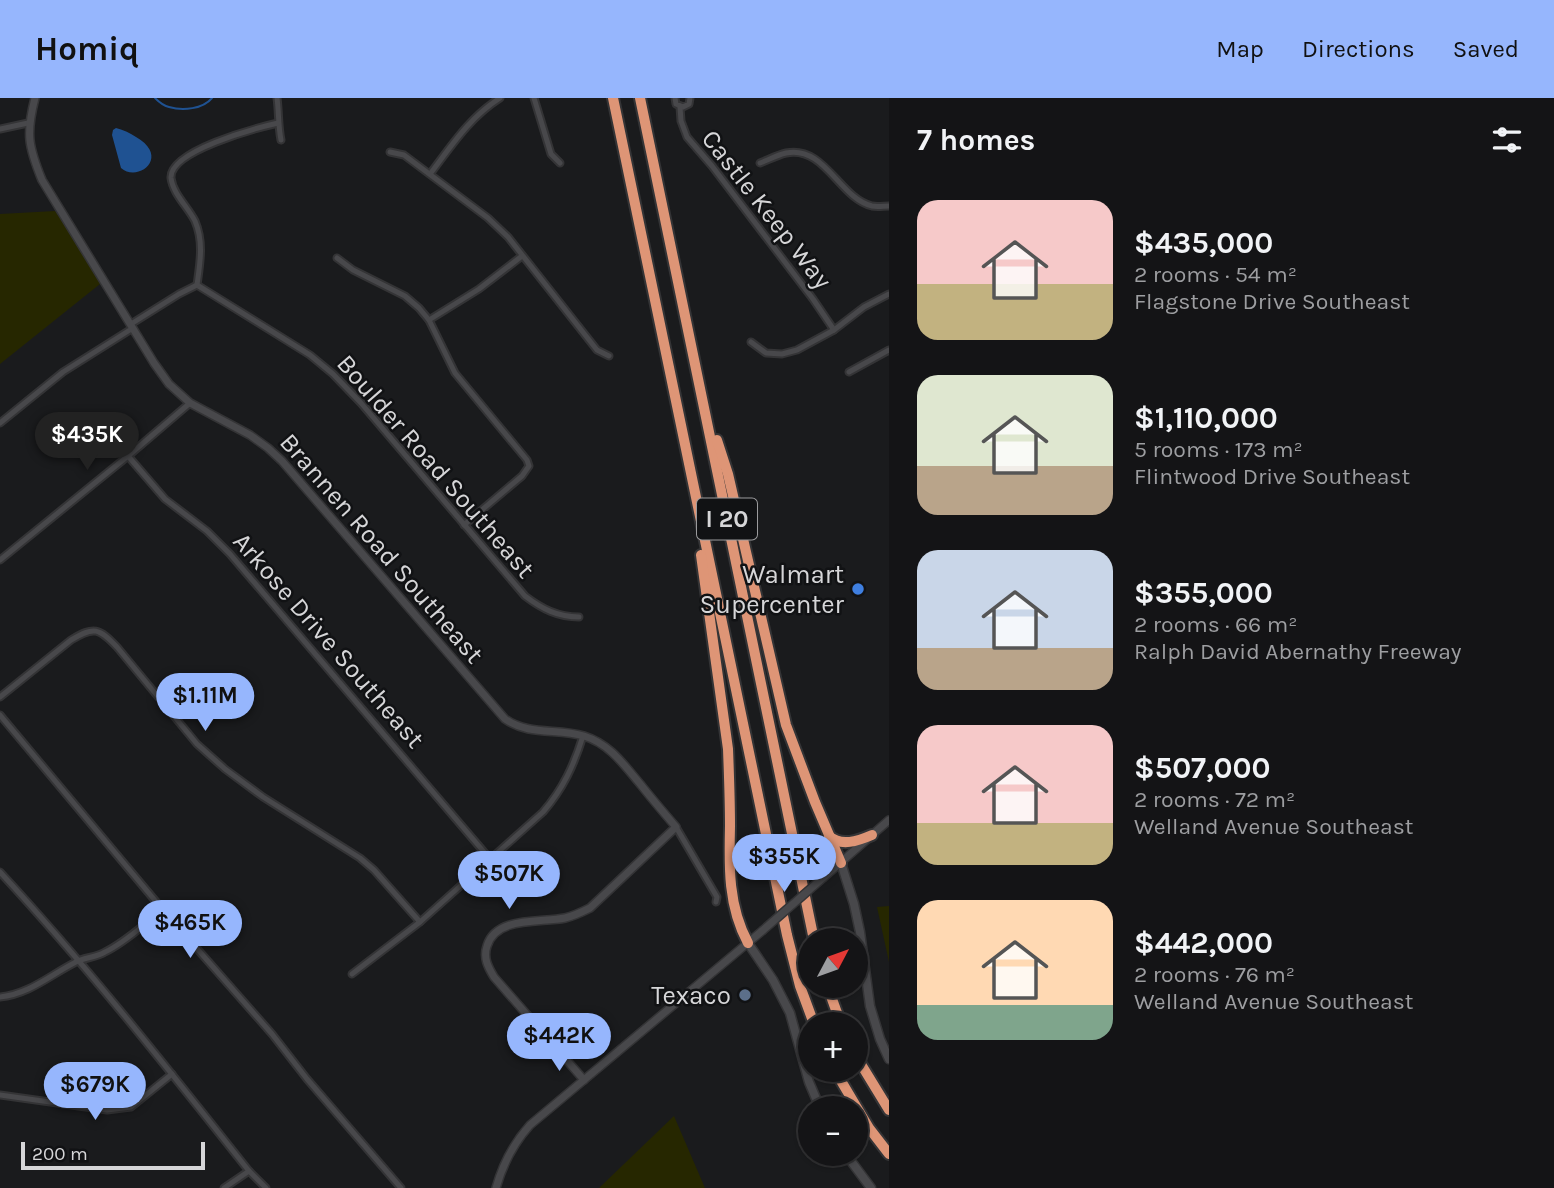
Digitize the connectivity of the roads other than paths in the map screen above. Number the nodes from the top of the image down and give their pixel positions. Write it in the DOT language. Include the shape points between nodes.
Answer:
graph roads {
  1 [pos="35,98"];
  2 [pos="277,98"];
  3 [pos="500,98"];
  4 [pos="534,98"];
  5 [pos="613,98"];
  6 [pos="640,98"];
  7 [pos="675,98"];
  8 [pos="690,98"];
  9 [pos="680,107"];
  10 [pos="28,123"];
  11 [pos="278,123"];
  12 [pos="0,129"];
  13 [pos="281,140"];
  14 [pos="390,152"];
  15 [pos="560,163"];
  16 [pos="760,163"];
  17 [pos="430,174"];
  18 [pos="889,206"];
  19 [pos="522,256"];
  20 [pos="337,258"];
  21 [pos="197,285"];
  22 [pos="889,294"];
  23 [pos="429,320"];
  24 [pos="132,326"];
  25 [pos="834,330"];
  26 [pos="751,342"];
  27 [pos="889,350"];
  28 [pos="609,356"];
  29 [pos="697,370"];
  30 [pos="849,372"];
  31 [pos="190,403"];
  32 [pos="0,423"];
  33 [pos="684,445"];
  34 [pos="128,456"];
  35 [pos="464,525"];
  36 [pos="0,560"];
  37 [pos="579,617"];
  38 [pos="0,697"];
  39 [pos="0,715"];
  40 [pos="583,736"];
  41 [pos="889,820"];
  42 [pos="676,827"];
  43 [pos="872,835"];
  44 [pos="829,836"];
  45 [pos="490,859"];
  46 [pos="841,863"];
  47 [pos="0,872"];
  48 [pos="716,902"];
  49 [pos="163,910"];
  50 [pos="420,922"];
  51 [pos="812,928"];
  52 [pos="748,943"];
  53 [pos="78,960"];
  54 [pos="352,974"];
  55 [pos="0,997"];
  56 [pos="810,1012"];
  57 [pos="889,1059"];
  58 [pos="172,1074"];
  59 [pos="868,1076"];
  60 [pos="584,1080"];
  61 [pos="842,1082"];
  62 [pos="0,1095"];
  63 [pos="815,1096"];
  64 [pos="889,1110"];
  65 [pos="889,1154"];
  66 [pos="855,1166"];
  67 [pos="249,1171"];
  68 [pos="224,1188"];
  69 [pos="266,1188"];
  70 [pos="401,1188"];
  71 [pos="496,1188"];
  72 [pos="871,1188"];
  1 -- 10 [label="street, Brannen Road Southeast"];
  2 -- 11 [label="street"];
  3 -- 17 [label="street" via="470,122"];
  4 -- 15 [label="street" via="551,154"];
  5 -- 33 [label="highway, I 20"];
  6 -- 29 [label="highway, I 20"];
  7 -- 9 [label="street, Castle Keep Way"];
  8 -- 9 [label="street, Castle Keep Way" via="688,105"];
  9 -- 25 [label="street, Castle Keep Way" via="687,137"];
  10 -- 12 [label="street"];
  10 -- 24 [label="street, Brannen Road Southeast" via="42,180"];
  11 -- 13 [label="street"];
  11 -- 21 [label="street" via="187,155 172,171 171,180 200,239"];
  14 -- 17 [label="street" via="404,155"];
  16 -- 18 [label="street" via="786,153 813,156 852,195 872,206"];
  17 -- 19 [label="street" via="488,218"];
  19 -- 23 [label="street"];
  19 -- 28 [label="street" via="597,350"];
  20 -- 23 [label="street" via="405,296"];
  21 -- 24 [label="street"];
  21 -- 35 [label="street, Boulder Road Southeast" via="333,374"];
  22 -- 25 [label="street"];
  23 -- 35 [label="street" via="455,373 532,466"];
  24 -- 31 [label="street, Brannen Road Southeast" via="162,374"];
  24 -- 32 [label="street" via="63,372"];
  25 -- 26 [label="street" via="782,354 766,353"];
  27 -- 30 [label="street"];
  29 -- 44 [label="highway" via="728,474 786,725"];
  29 -- 51 [label="highway, I 20"];
  31 -- 34 [label="street"];
  31 -- 40 [label="street, Brannen Road Southeast" via="250,435 282,461 505,719 525,729"];
  33 -- 52 [label="highway" via="727,749 732,897"];
  33 -- 56 [label="highway, I 20" via="787,935"];
  34 -- 36 [label="street"];
  34 -- 45 [label="street, Arkose Drive Southeast" via="166,499 230,554"];
  35 -- 37 [label="street, Boulder Road Southeast" via="534,604 564,617"];
  38 -- 50 [label="street" via="71,640 90,631 103,632 204,751 263,797 360,858"];
  39 -- 49 [label="street"];
  40 -- 42 [label="street, Brannen Road Southeast" via="597,740 615,755"];
  40 -- 45 [label="street" via="571,771 551,803"];
  41 -- 43 [label="street"];
  42 -- 48 [label="street, Brannen Road Southeast"];
  42 -- 60 [label="street" via="590,908 564,918 502,928 487,945 487,965 494,977"];
  43 -- 44 [label="highway" via="842,843"];
  43 -- 46 [label="street"];
  44 -- 46 [label="highway"];
  45 -- 50 [label="street"];
  46 -- 52 [label="street, bridge"];
  46 -- 57 [label="main road" via="860,932 870,1006"];
  47 -- 53 [label="street"];
  49 -- 53 [label="street" via="108,951"];
  49 -- 70 [label="street"];
  50 -- 54 [label="street"];
  52 -- 60 [label="street"];
  52 -- 63 [label="main road" via="790,1013"];
  53 -- 55 [label="street" via="30,989"];
  53 -- 58 [label="street"];
  58 -- 62 [label="street" via="122,1110"];
  58 -- 67 [label="street"];
  59 -- 64 [label="highway"];
  60 -- 71 [label="street" via="524,1131"];
  61 -- 65 [label="highway"];
  66 -- 72 [label="main road"];
  67 -- 68 [label="street"];
  67 -- 69 [label="street"];
}
